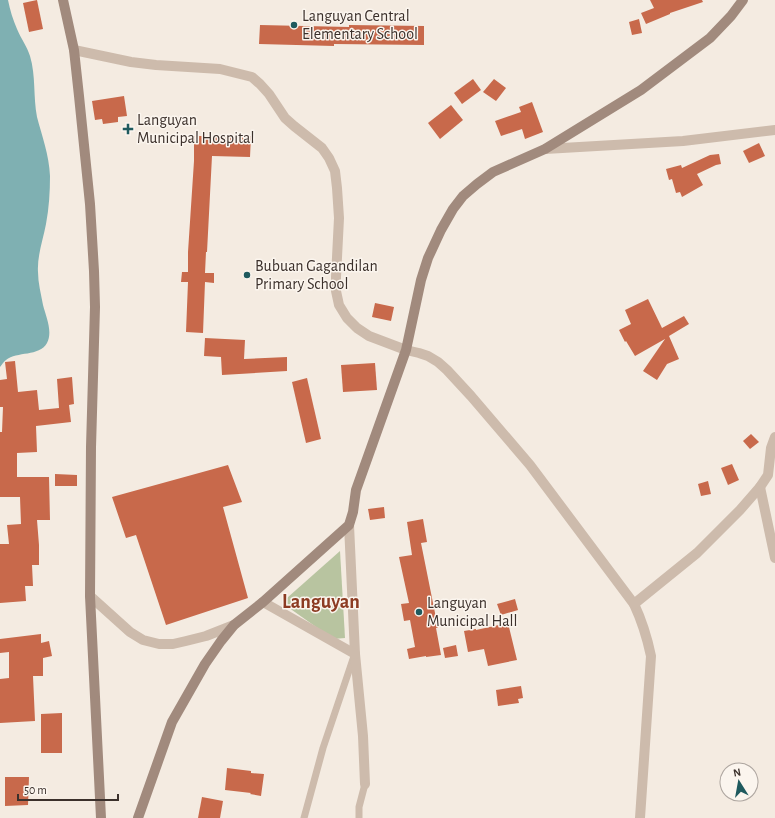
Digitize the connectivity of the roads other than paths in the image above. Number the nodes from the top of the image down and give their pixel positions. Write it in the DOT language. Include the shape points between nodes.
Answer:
graph roads {
  1 [pos="63,0"];
  2 [pos="743,0"];
  3 [pos="74,50"];
  4 [pos="775,130"];
  5 [pos="545,149"];
  6 [pos="406,350"];
  7 [pos="775,437"];
  8 [pos="760,487"];
  9 [pos="349,525"];
  10 [pos="775,558"];
  11 [pos="90,596"];
  12 [pos="263,602"];
  13 [pos="634,604"];
  14 [pos="234,625"];
  15 [pos="354,654"];
  16 [pos="365,784"];
  17 [pos="101,818"];
  18 [pos="138,818"];
  19 [pos="304,818"];
  20 [pos="359,818"];
  21 [pos="640,818"];
  1 -- 3 [label="street"];
  2 -- 5 [label="street" via="710,38 641,90"];
  3 -- 6 [label="street" via="131,62 220,69 256,80 285,118 322,148 335,171 338,188 336,291 339,306 356,328 369,336"];
  3 -- 11 [label="street" via="90,204 94,271"];
  4 -- 5 [label="street" via="683,140"];
  5 -- 6 [label="street" via="493,172 463,196 453,208 434,243 423,272"];
  6 -- 9 [label="street" via="356,490"];
  6 -- 13 [label="street" via="428,356 438,362 471,396 530,465"];
  7 -- 8 [label="street" via="768,475"];
  8 -- 10 [label="street"];
  8 -- 13 [label="street" via="697,553"];
  9 -- 12 [label="street"];
  9 -- 15 [label="street"];
  11 -- 14 [label="street" via="130,632 143,640 159,644 173,644 206,636"];
  11 -- 17 [label="street"];
  12 -- 14 [label="street"];
  12 -- 15 [label="street"];
  13 -- 21 [label="street" via="642,621 651,656"];
  14 -- 18 [label="street" via="204,664 172,722"];
  15 -- 16 [label="street" via="363,736"];
  15 -- 19 [label="lane" via="323,748"];
  16 -- 20 [label="lane"];
}
